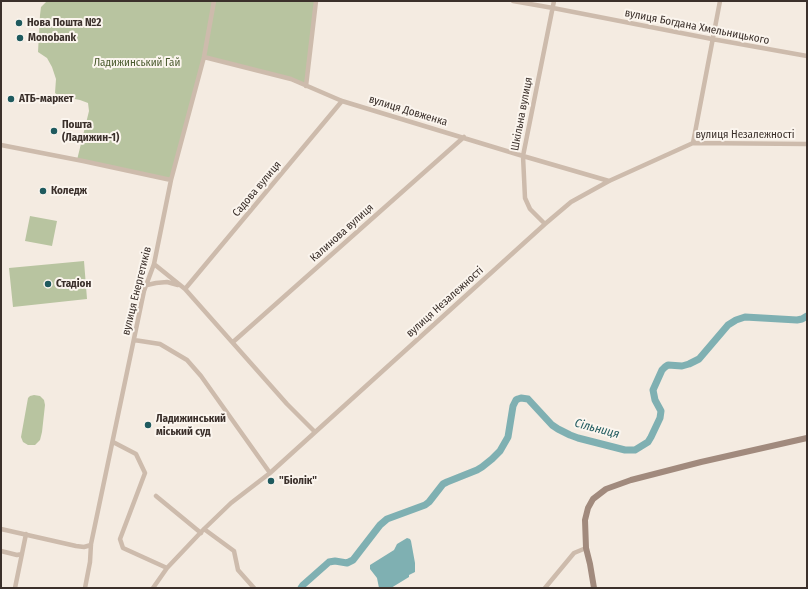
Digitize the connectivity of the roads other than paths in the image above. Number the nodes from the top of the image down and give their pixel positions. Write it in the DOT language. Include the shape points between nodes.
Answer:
graph roads {
  1 [pos="214,1"];
  2 [pos="316,1"];
  3 [pos="513,1"];
  4 [pos="554,1"];
  5 [pos="720,1"];
  6 [pos="553,8"];
  7 [pos="712,39"];
  8 [pos="807,56"];
  9 [pos="204,57"];
  10 [pos="306,86"];
  11 [pos="342,101"];
  12 [pos="464,137"];
  13 [pos="693,143"];
  14 [pos="1,144"];
  15 [pos="807,144"];
  16 [pos="523,156"];
  17 [pos="171,180"];
  18 [pos="609,181"];
  19 [pos="545,224"];
  20 [pos="154,264"];
  21 [pos="147,285"];
  22 [pos="183,288"];
  23 [pos="134,340"];
  24 [pos="233,342"];
  25 [pos="315,432"];
  26 [pos="807,438"];
  27 [pos="112,442"];
  28 [pos="270,473"];
  29 [pos="156,496"];
  30 [pos="1,529"];
  31 [pos="202,531"];
  32 [pos="26,534"];
  33 [pos="91,545"];
  34 [pos="586,548"];
  35 [pos="1,551"];
  36 [pos="22,554"];
  37 [pos="167,568"];
  38 [pos="15,588"];
  39 [pos="85,588"];
  40 [pos="153,588"];
  41 [pos="254,588"];
  42 [pos="545,588"];
  43 [pos="594,588"];
  1 -- 9 [label="street, вулиця Енергетиків"];
  2 -- 10 [label="street"];
  3 -- 6 [label="street, вулиця Богдана Хмельницького"];
  4 -- 6 [label="street, Шкільна вулиця"];
  5 -- 7 [label="street"];
  6 -- 7 [label="street, вулиця Богдана Хмельницького"];
  6 -- 16 [label="street, Шкільна вулиця"];
  7 -- 8 [label="street, вулиця Богдана Хмельницького"];
  7 -- 13 [label="street"];
  9 -- 10 [label="street, вулиця Довженка"];
  9 -- 17 [label="street, вулиця Енергетиків"];
  10 -- 11 [label="street, вулиця Довженка"];
  11 -- 12 [label="street, вулиця Довженка"];
  11 -- 22 [label="street, Садова вулиця"];
  12 -- 16 [label="street, вулиця Довженка"];
  12 -- 24 [label="street, Калинова вулиця"];
  13 -- 15 [label="street, вулиця Незалежності"];
  13 -- 18 [label="street, вулиця Незалежності"];
  14 -- 17 [label="street"];
  16 -- 18 [label="street, вулиця Довженка"];
  16 -- 19 [label="street, Шкільна вулиця" via="525,198 530,209"];
  17 -- 20 [label="street, вулиця Енергетиків"];
  18 -- 19 [label="street, вулиця Незалежності" via="571,202"];
  19 -- 25 [label="street, вулиця Незалежності"];
  20 -- 21 [label="street, вулиця Енергетиків"];
  20 -- 22 [label="street"];
  21 -- 22 [label="street" via="167,282"];
  21 -- 23 [label="street, вулиця Енергетиків"];
  22 -- 24 [label="street"];
  23 -- 27 [label="street, вулиця Енергетиків"];
  23 -- 28 [label="street" via="160,344 187,360"];
  24 -- 25 [label="street"];
  25 -- 28 [label="street, вулиця Незалежності"];
  26 -- 34 [label="street" via="645,476 606,489 592,499 588,508 585,520"];
  27 -- 33 [label="street, вулиця Енергетиків"];
  27 -- 37 [label="street" via="136,454 145,473 120,539 123,548"];
  28 -- 31 [label="street, вулиця Незалежності" via="231,503"];
  29 -- 31 [label="street"];
  30 -- 32 [label="street"];
  31 -- 37 [label="street, вулиця Незалежності"];
  31 -- 41 [label="street" via="234,551 238,570"];
  32 -- 33 [label="street" via="80,547"];
  32 -- 36 [label="street"];
  33 -- 39 [label="street, вулиця Енергетиків"];
  34 -- 42 [label="street" via="574,553"];
  34 -- 43 [label="street"];
  35 -- 36 [label="street"];
  36 -- 38 [label="street"];
  37 -- 40 [label="street, вулиця Незалежності"];
}
